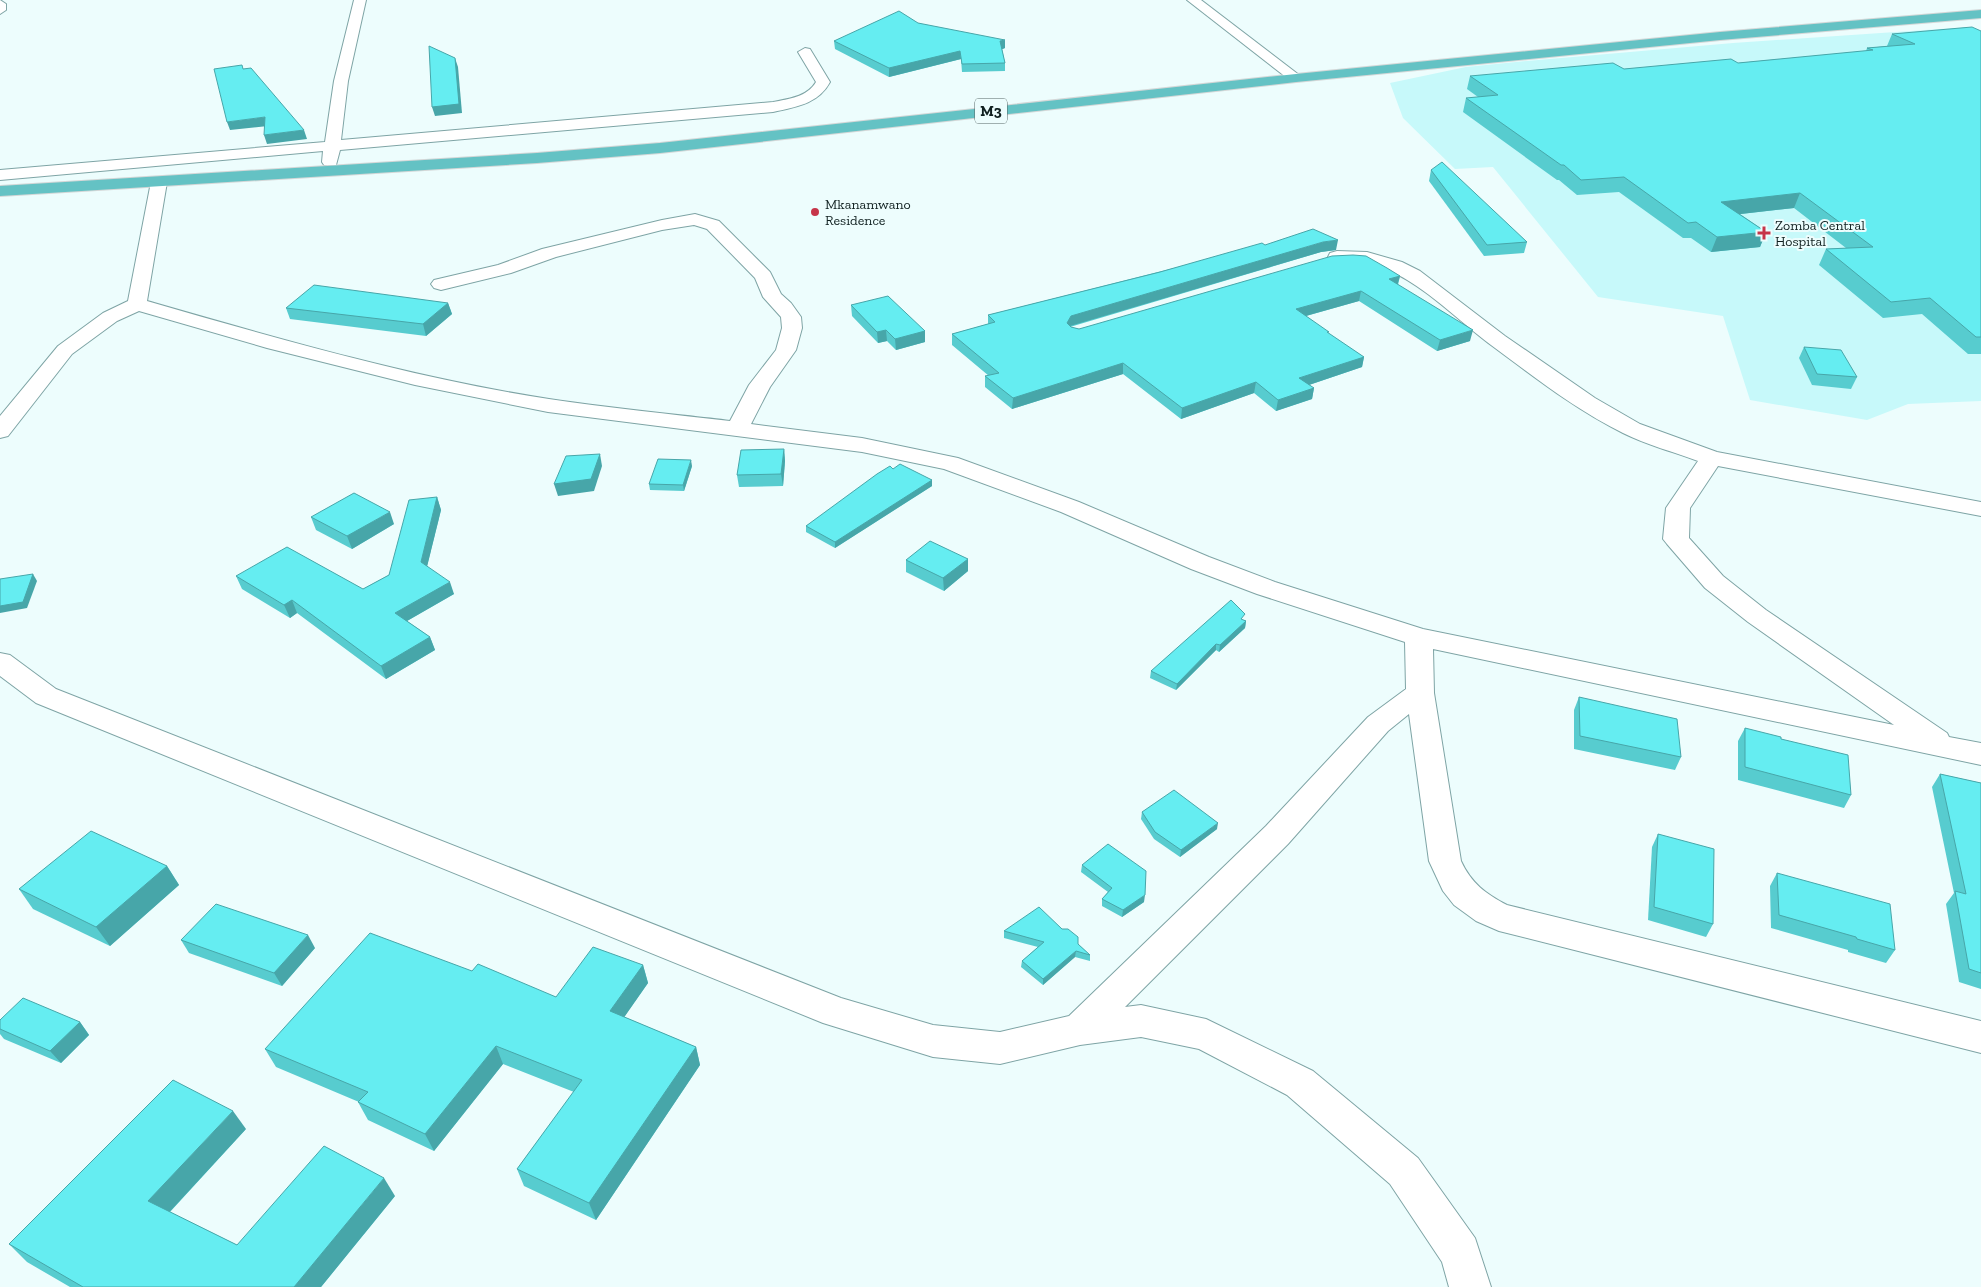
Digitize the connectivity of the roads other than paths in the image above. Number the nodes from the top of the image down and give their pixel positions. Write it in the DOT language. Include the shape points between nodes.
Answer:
graph roads {
  1 [pos="360,0"];
  2 [pos="1193,0"];
  3 [pos="0,4"];
  4 [pos="0,10"];
  5 [pos="1981,14"];
  6 [pos="804,52"];
  7 [pos="1296,78"];
  8 [pos="332,145"];
  9 [pos="328,171"];
  10 [pos="0,175"];
  11 [pos="159,182"];
  12 [pos="0,191"];
  13 [pos="1319,261"];
  14 [pos="441,284"];
  15 [pos="137,304"];
  16 [pos="737,429"];
  17 [pos="0,431"];
  18 [pos="1712,458"];
  19 [pos="1981,509"];
  20 [pos="1419,636"];
  21 [pos="0,662"];
  22 [pos="1420,693"];
  23 [pos="1945,746"];
  24 [pos="1981,754"];
  25 [pos="1080,1028"];
  26 [pos="1981,1037"];
  27 [pos="1470,1287"];
  1 -- 8 [label="street" via="341,81"];
  2 -- 7 [label="street"];
  3 -- 4 [label="street"];
  5 -- 7 [label="highway, M3"];
  6 -- 8 [label="street" via="823,82 819,91 774,107"];
  7 -- 9 [label="highway, M3" via="660,148"];
  8 -- 9 [label="street"];
  8 -- 10 [label="street"];
  9 -- 11 [label="highway, M3"];
  11 -- 12 [label="highway, M3"];
  11 -- 15 [label="street"];
  13 -- 18 [label="street" via="1342,256 1367,258 1413,275 1587,403 1632,429"];
  14 -- 16 [label="street" via="662,225 695,219 713,225 763,276 773,297 791,317 792,328 786,350 760,384"];
  15 -- 16 [label="street" via="274,344 415,379 548,404"];
  15 -- 17 [label="street" via="110,317 65,350"];
  16 -- 20 [label="street" via="862,445 950,463 1266,588"];
  18 -- 19 [label="street"];
  18 -- 23 [label="street" via="1678,508 1676,539 1714,582 1757,616"];
  20 -- 22 [label="street"];
  20 -- 23 [label="street"];
  21 -- 25 [label="street" via="46,696 836,1012 933,1041 1000,1048"];
  22 -- 25 [label="street" via="1378,724 1277,836"];
  22 -- 26 [label="street" via="1445,861 1454,883 1472,903 1499,918"];
  23 -- 24 [label="street"];
  25 -- 27 [label="street" via="1141,1021 1206,1035 1300,1083 1404,1171 1460,1252"];
}
